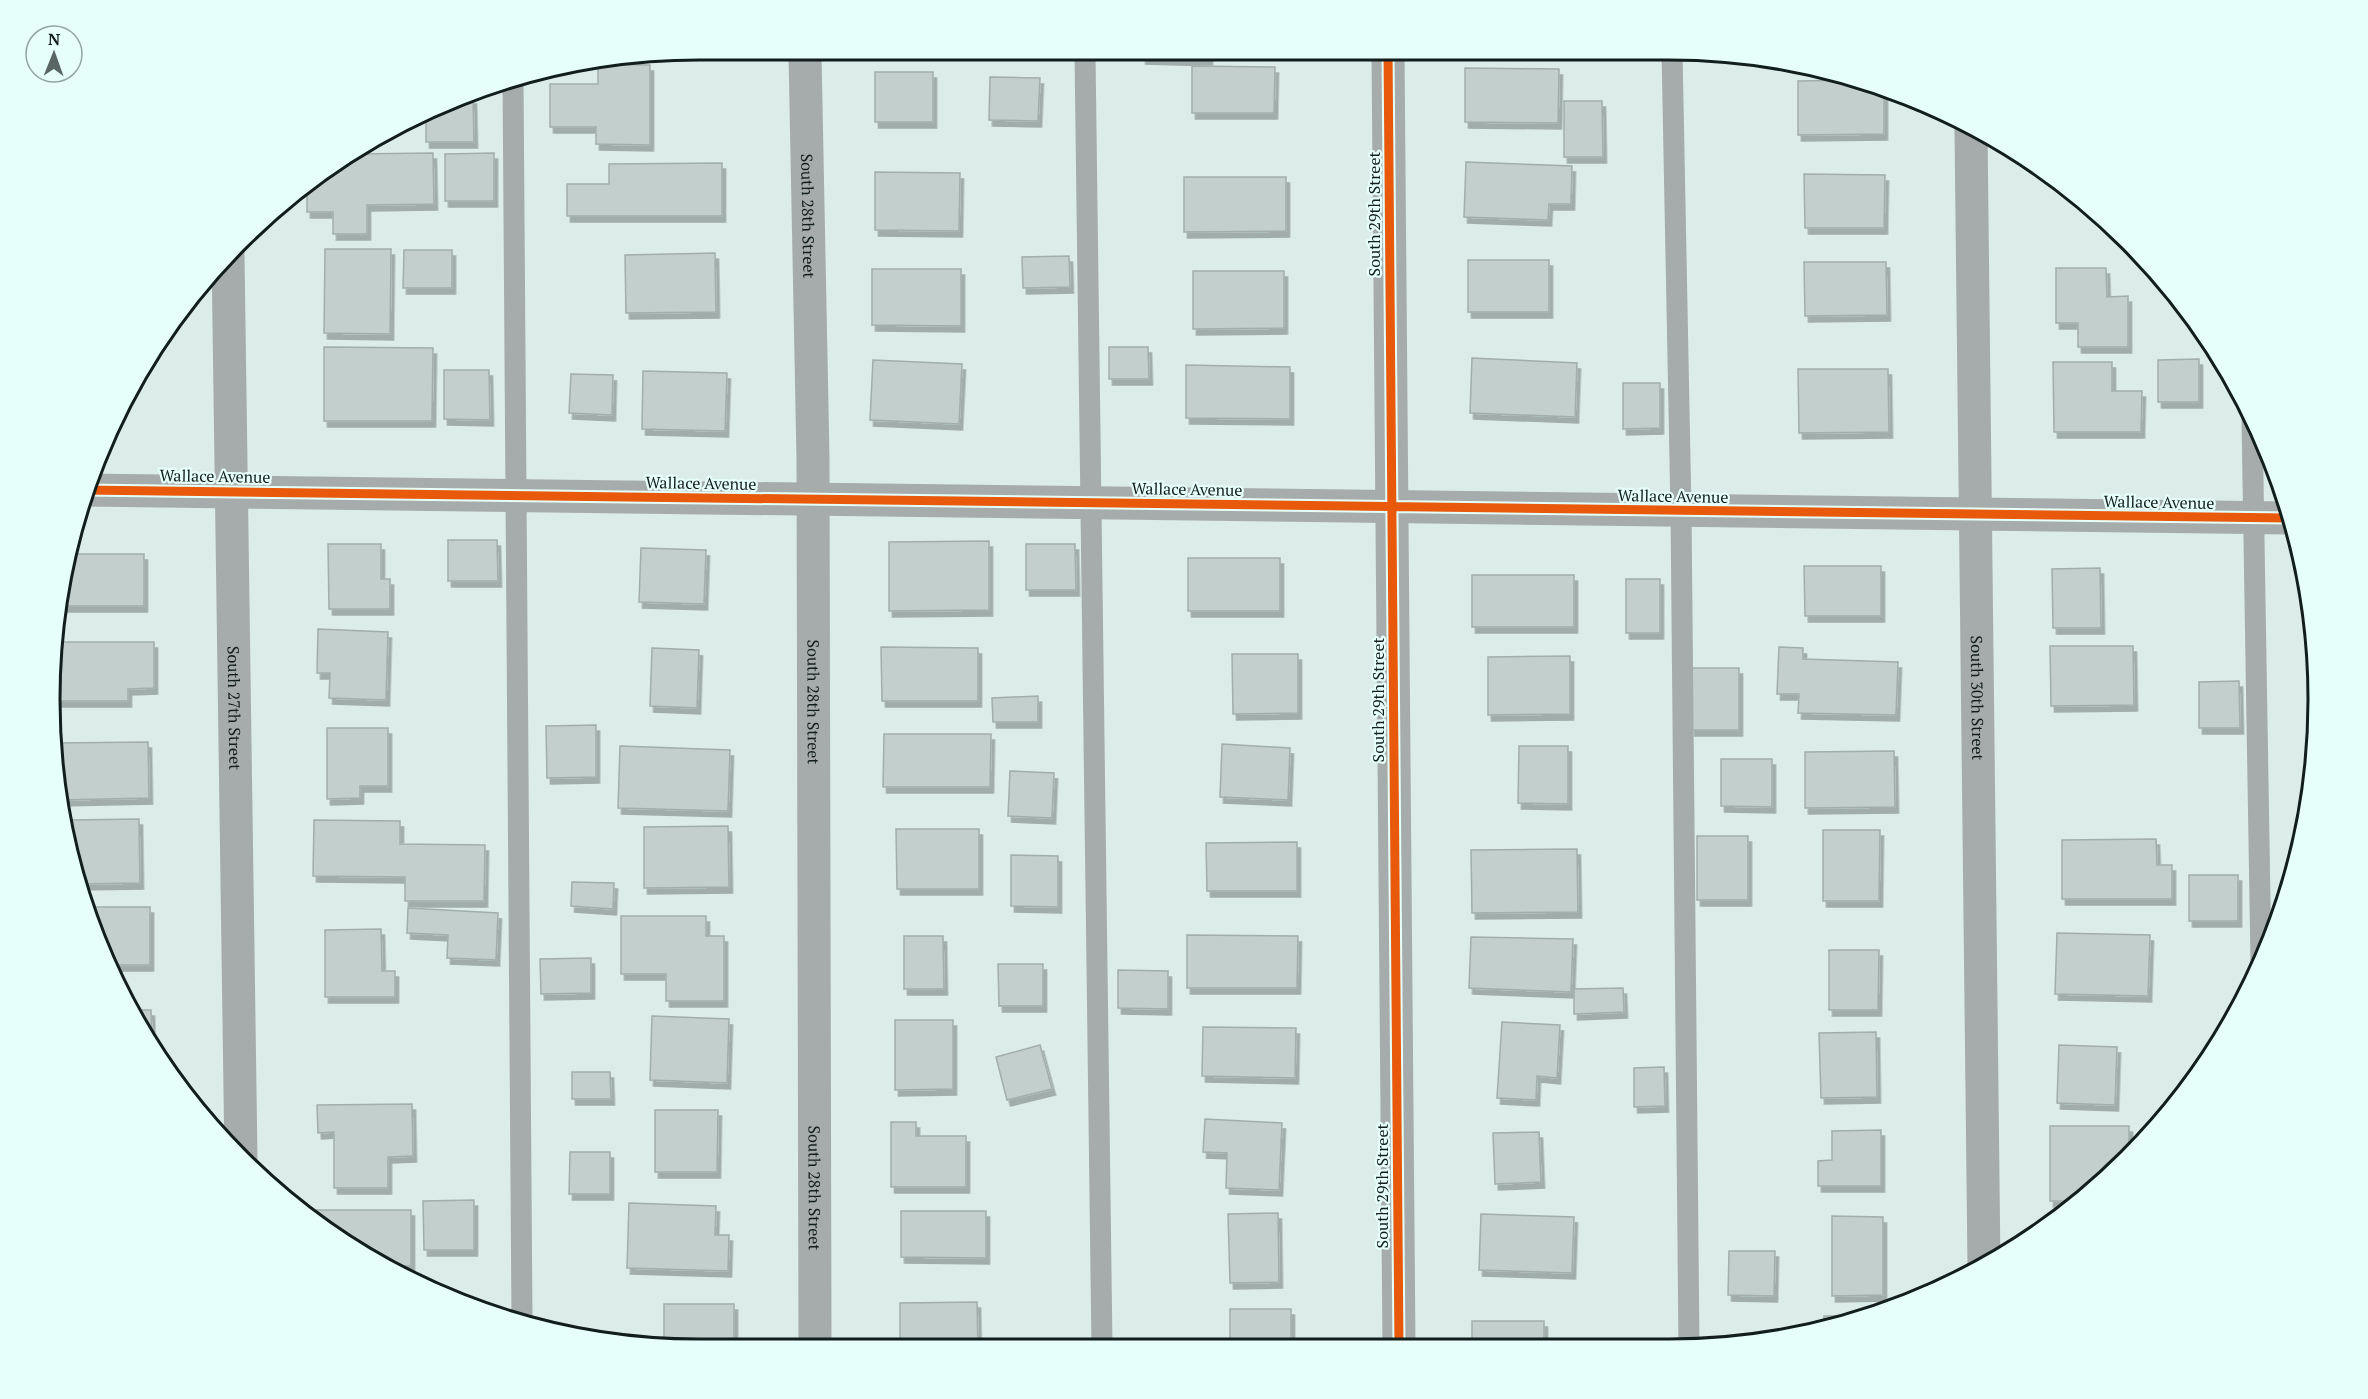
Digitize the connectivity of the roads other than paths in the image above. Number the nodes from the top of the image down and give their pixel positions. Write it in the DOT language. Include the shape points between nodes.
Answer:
graph roads {
  1 [pos="805,60"];
  2 [pos="1085,60"];
  3 [pos="1388,60"];
  4 [pos="1672,60"];
  5 [pos="513,88"];
  6 [pos="1971,137"];
  7 [pos="228,268"];
  8 [pos="2252,440"];
  9 [pos="95,490"];
  10 [pos="231,492"];
  11 [pos="517,495"];
  12 [pos="812,500"];
  13 [pos="1091,502"];
  14 [pos="1392,506"];
  15 [pos="1681,511"];
  16 [pos="1975,514"];
  17 [pos="2253,518"];
  18 [pos="2281,518"];
  19 [pos="2261,940"];
  20 [pos="241,1145"];
  21 [pos="1984,1255"];
  22 [pos="522,1313"];
  23 [pos="814,1339"];
  24 [pos="1102,1339"];
  25 [pos="1399,1339"];
  26 [pos="1689,1339"];
  1 -- 12 [label="street, South 28th Street"];
  2 -- 13 [label="lane"];
  3 -- 14 [label="street, South 29th Street"];
  4 -- 15 [label="lane"];
  5 -- 11 [label="lane"];
  6 -- 16 [label="street, South 30th Street"];
  7 -- 10 [label="street, South 27th Street"];
  8 -- 17 [label="lane"];
  9 -- 10 [label="street, Wallace Avenue"];
  10 -- 11 [label="street, Wallace Avenue"];
  10 -- 20 [label="street, South 27th Street"];
  11 -- 12 [label="street, Wallace Avenue"];
  11 -- 22 [label="lane"];
  12 -- 13 [label="street, Wallace Avenue"];
  12 -- 23 [label="street, South 28th Street"];
  13 -- 14 [label="street, Wallace Avenue"];
  13 -- 24 [label="lane"];
  14 -- 15 [label="street, Wallace Avenue"];
  14 -- 25 [label="street, South 29th Street"];
  15 -- 16 [label="street, Wallace Avenue"];
  15 -- 26 [label="lane"];
  16 -- 17 [label="street, Wallace Avenue"];
  16 -- 21 [label="street, South 30th Street"];
  17 -- 18 [label="street, Wallace Avenue"];
  17 -- 19 [label="lane"];
}
